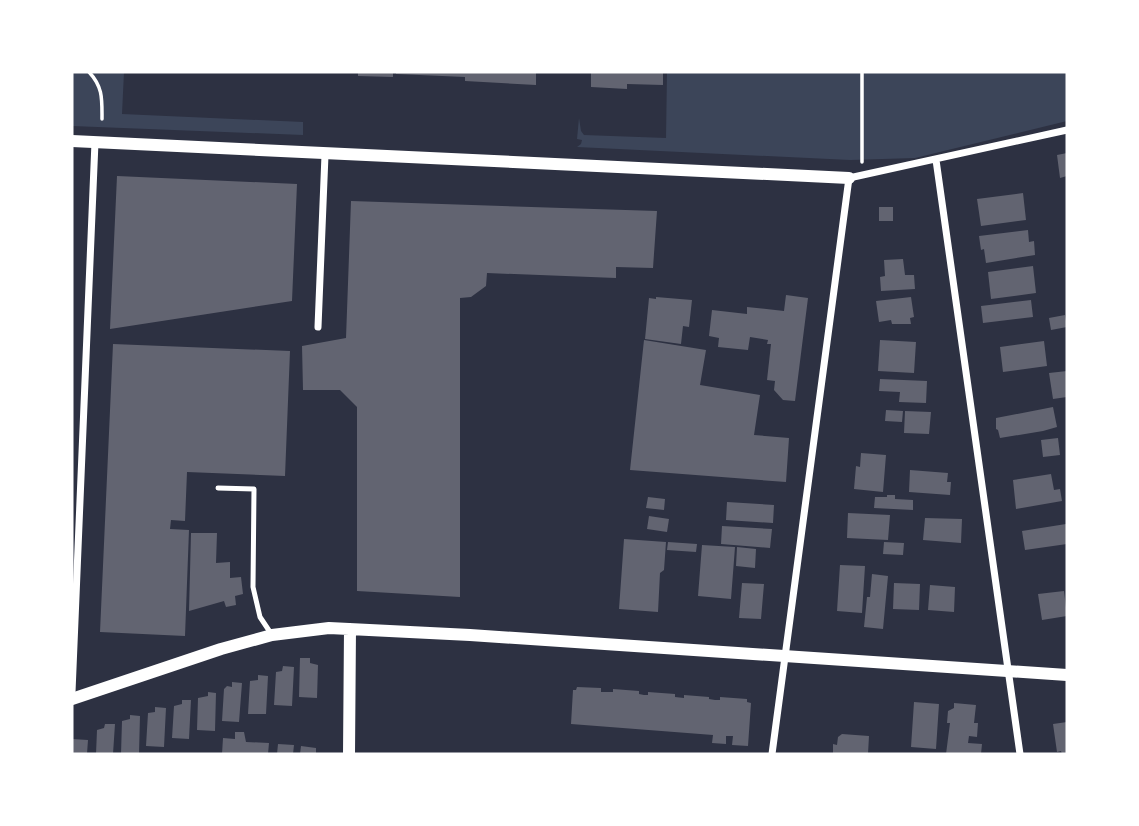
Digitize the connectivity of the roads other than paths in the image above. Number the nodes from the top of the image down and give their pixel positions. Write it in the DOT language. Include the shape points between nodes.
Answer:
graph roads {
  1 [pos="1067,130"];
  2 [pos="72,141"];
  3 [pos="95,142"];
  4 [pos="325,155"];
  5 [pos="936,160"];
  6 [pos="849,178"];
  7 [pos="318,327"];
  8 [pos="218,488"];
  9 [pos="350,629"];
  10 [pos="272,635"];
  11 [pos="786,656"];
  12 [pos="1009,671"];
  13 [pos="1067,675"];
  14 [pos="72,692"];
  15 [pos="72,699"];
  16 [pos="349,754"];
  17 [pos="772,754"];
  18 [pos="1020,754"];
  1 -- 5 [label="street"];
  2 -- 3 [label="street"];
  3 -- 4 [label="street"];
  3 -- 14 [label="street"];
  4 -- 6 [label="street"];
  4 -- 7 [label="street"];
  5 -- 6 [label="street"];
  5 -- 12 [label="street"];
  6 -- 11 [label="street"];
  8 -- 10 [label="lane" via="254,489 253,587 260,617"];
  9 -- 10 [label="street"];
  9 -- 11 [label="street"];
  9 -- 16 [label="street"];
  10 -- 15 [label="street"];
  11 -- 12 [label="street"];
  11 -- 17 [label="street"];
  12 -- 13 [label="street"];
  12 -- 18 [label="street"];
}
